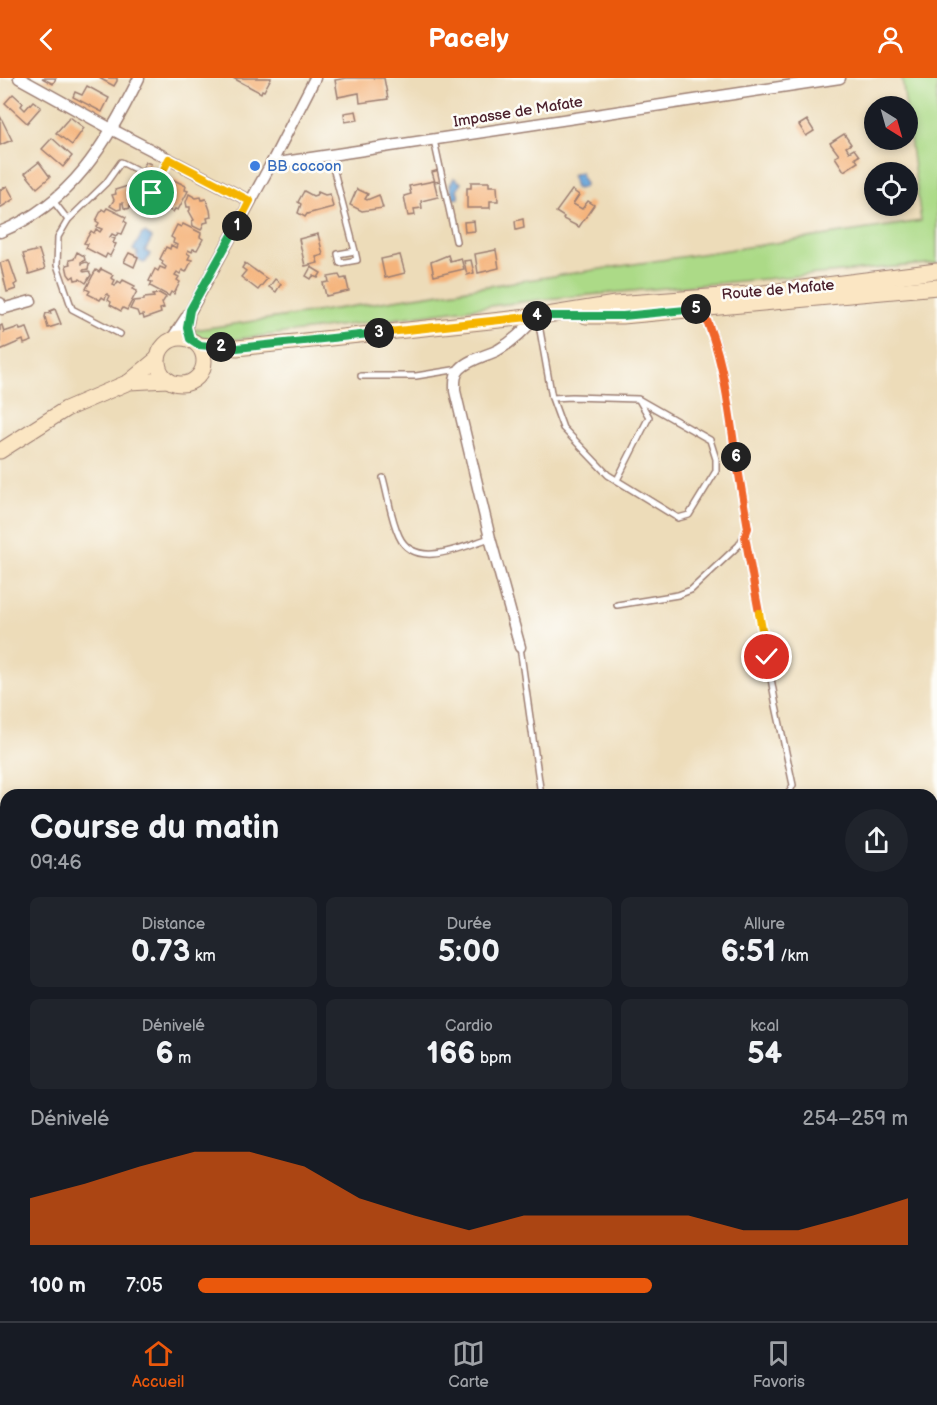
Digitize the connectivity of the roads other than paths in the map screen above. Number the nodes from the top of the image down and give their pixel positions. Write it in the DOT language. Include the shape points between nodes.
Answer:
graph roads {
  1 [pos="19,78"];
  2 [pos="139,78"];
  3 [pos="315,78"];
  4 [pos="840,78"];
  5 [pos="113,130"];
  6 [pos="434,140"];
  7 [pos="330,156"];
  8 [pos="169,159"];
  9 [pos="271,164"];
  10 [pos="141,172"];
  11 [pos="152,193"];
  12 [pos="250,201"];
  13 [pos="54,202"];
  14 [pos="68,220"];
  15 [pos="0,231"];
  16 [pos="456,241"];
  17 [pos="355,251"];
  18 [pos="937,271"];
  19 [pos="937,287"];
  20 [pos="31,301"];
  21 [pos="0,303"];
  22 [pos="701,303"];
  23 [pos="190,310"];
  24 [pos="542,316"];
  25 [pos="120,334"];
  26 [pos="171,340"];
  27 [pos="194,342"];
  28 [pos="237,348"];
  29 [pos="158,358"];
  30 [pos="460,369"];
  31 [pos="202,370"];
  32 [pos="361,376"];
  33 [pos="168,380"];
  34 [pos="129,382"];
  35 [pos="552,398"];
  36 [pos="638,399"];
  37 [pos="0,450"];
  38 [pos="383,478"];
  39 [pos="617,480"];
  40 [pos="745,536"];
  41 [pos="490,538"];
  42 [pos="617,605"];
  43 [pos="520,647"];
  44 [pos="540,789"];
  45 [pos="790,789"];
  1 -- 5 [label="street"];
  2 -- 5 [label="street"];
  3 -- 9 [label="street"];
  4 -- 6 [label="street, Impasse de Mafate"];
  5 -- 8 [label="street"];
  5 -- 13 [label="street"];
  6 -- 7 [label="street, Impasse de Mafate"];
  6 -- 16 [label="lane"];
  7 -- 9 [label="street, Impasse de Mafate"];
  7 -- 17 [label="lane"];
  8 -- 11 [label="lane"];
  8 -- 12 [label="street"];
  9 -- 12 [label="street"];
  10 -- 14 [label="lane" via="121,162 106,183"];
  12 -- 23 [label="street"];
  13 -- 14 [label="lane"];
  13 -- 15 [label="street"];
  14 -- 25 [label="lane" via="58,237 57,265 72,309"];
  18 -- 22 [label="main road, Route de Mafate"];
  19 -- 22 [label="main road, Route de Mafate"];
  20 -- 21 [label="street" via="2,309"];
  22 -- 24 [label="main road, Route de Mafate" via="623,316"];
  22 -- 40 [label="lane" via="721,363 748,528"];
  23 -- 26 [label="street"];
  23 -- 27 [label="street" via="187,327"];
  24 -- 28 [label="main road, Route de Mafate"];
  24 -- 30 [label="street" via="500,349"];
  24 -- 35 [label="lane"];
  26 -- 27 [label="main road" via="180,337"];
  26 -- 29 [label="main road" via="162,347"];
  27 -- 28 [label="main road, Route de Mafate"];
  27 -- 31 [label="main road" via="204,357"];
  28 -- 31 [label="main road, Route de Mafate"];
  29 -- 33 [label="main road" via="160,371"];
  29 -- 34 [label="main road"];
  30 -- 32 [label="lane" via="416,376"];
  30 -- 41 [label="street" via="455,377 455,391"];
  31 -- 33 [label="main road" via="188,383"];
  33 -- 34 [label="main road"];
  34 -- 37 [label="main road" via="66,409"];
  35 -- 36 [label="lane"];
  35 -- 39 [label="lane" via="563,428"];
  36 -- 39 [label="lane" via="650,417"];
  36 -- 39 [label="lane" via="710,440 716,471 689,515 678,518"];
  38 -- 41 [label="lane" via="398,536 415,552 430,555"];
  40 -- 42 [label="lane" via="691,590"];
  40 -- 45 [label="lane" via="793,785"];
  41 -- 43 [label="street"];
  43 -- 44 [label="lane"];
}
